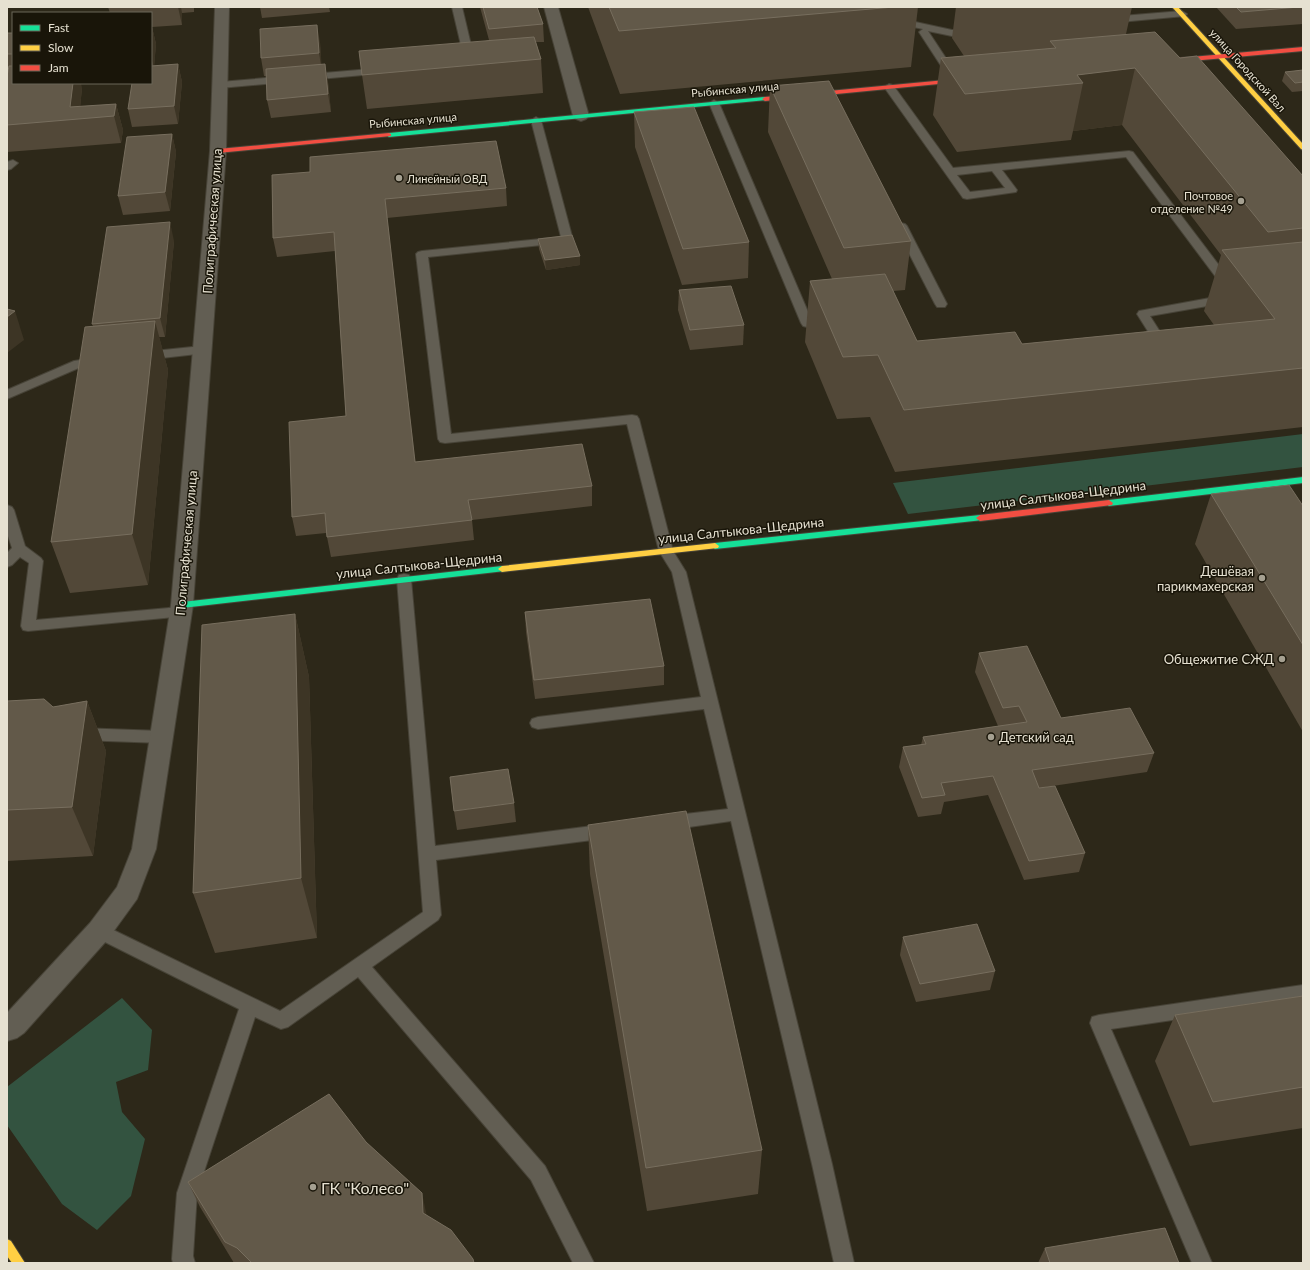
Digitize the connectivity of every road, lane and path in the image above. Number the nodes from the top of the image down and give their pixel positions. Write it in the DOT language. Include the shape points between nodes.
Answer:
graph roads {
  1 [pos="222,7"];
  2 [pos="457,7"];
  3 [pos="552,7"];
  4 [pos="1179,11"];
  5 [pos="1102,21"];
  6 [pos="884,22"];
  7 [pos="984,30"];
  8 [pos="924,32"];
  9 [pos="1303,48"];
  10 [pos="1220,56"];
  11 [pos="1163,61"];
  12 [pos="463,65"];
  13 [pos="392,71"];
  14 [pos="979,78"];
  15 [pos="956,81"];
  16 [pos="220,85"];
  17 [pos="889,87"];
  18 [pos="832,92"];
  19 [pos="714,103"];
  20 [pos="838,104"];
  21 [pos="581,116"];
  22 [pos="536,120"];
  23 [pos="1303,148"];
  24 [pos="218,151"];
  25 [pos="995,168"];
  26 [pos="950,172"];
  27 [pos="895,214"];
  28 [pos="941,304"];
  29 [pos="837,321"];
  30 [pos="202,350"];
  31 [pos="132,358"];
  32 [pos="1171,358"];
  33 [pos="109,360"];
  34 [pos="7,395"];
  35 [pos="1303,480"];
  36 [pos="1264,484"];
  37 [pos="1272,497"];
  38 [pos="7,510"];
  39 [pos="19,549"];
  40 [pos="666,551"];
  41 [pos="7,562"];
  42 [pos="404,579"];
  43 [pos="181,608"];
  44 [pos="710,702"];
  45 [pos="538,723"];
  46 [pos="61,734"];
  47 [pos="162,737"];
  48 [pos="737,814"];
  49 [pos="652,825"];
  50 [pos="621,829"];
  51 [pos="427,854"];
  52 [pos="99,931"];
  53 [pos="360,966"];
  54 [pos="1303,993"];
  55 [pos="249,1006"];
  56 [pos="7,1029"];
  57 [pos="7,1245"];
  58 [pos="19,1263"];
  59 [pos="185,1263"];
  60 [pos="584,1263"];
  61 [pos="844,1263"];
  62 [pos="1202,1263"];
  1 -- 16 [label="street, Полиграфическая улица"];
  2 -- 12 [label="lane" via="470,64"];
  3 -- 21 [label="street"];
  4 -- 5 [label="lane"];
  4 -- 10 [label="street, улица Городской Вал"];
  6 -- 7 [label="lane" via="899,21 952,33"];
  8 -- 15 [label="lane"];
  9 -- 10 [label="street"];
  10 -- 11 [label="street"];
  10 -- 23 [label="street, улица Городской Вал"];
  13 -- 16 [label="lane"];
  14 -- 15 [label="street, Рыбинская улица"];
  15 -- 17 [label="street, Рыбинская улица"];
  16 -- 24 [label="street, Полиграфическая улица"];
  17 -- 18 [label="street, Рыбинская улица"];
  17 -- 26 [label="lane"];
  18 -- 19 [label="street, Рыбинская улица"];
  18 -- 20 [label="lane"];
  19 -- 21 [label="street, Рыбинская улица"];
  19 -- 29 [label="lane" via="807,323"];
  21 -- 22 [label="street, Рыбинская улица"];
  22 -- 24 [label="street, Рыбинская улица"];
  22 -- 40 [label="lane" via="567,240 422,254 445,439 632,419"];
  24 -- 30 [label="street, Полиграфическая улица"];
  25 -- 26 [label="lane"];
  25 -- 26 [label="lane" via="1012,190 967,196"];
  25 -- 32 [label="lane" via="1129,154 1234,293 1213,301 1143,314"];
  27 -- 28 [label="lane"];
  30 -- 31 [label="lane"];
  30 -- 43 [label="street, Полиграфическая улица"];
  33 -- 34 [label="lane" via="78,364"];
  35 -- 36 [label="street, улица Салтыкова-Щедрина"];
  36 -- 37 [label="lane"];
  36 -- 40 [label="street, улица Салтыкова-Щедрина" via="909,526"];
  38 -- 39 [label="lane"];
  39 -- 41 [label="lane"];
  39 -- 43 [label="lane" via="36,561 28,626"];
  40 -- 42 [label="street, улица Салтыкова-Щедрина"];
  40 -- 44 [label="lane" via="679,572"];
  42 -- 43 [label="street, улица Салтыкова-Щедрина"];
  42 -- 51 [label="lane"];
  43 -- 47 [label="street, Полиграфическая улица"];
  44 -- 45 [label="lane"];
  44 -- 48 [label="lane"];
  46 -- 47 [label="lane"];
  47 -- 52 [label="street, Полиграфическая улица" via="144,849 128,892"];
  48 -- 49 [label="lane"];
  48 -- 61 [label="lane"];
  50 -- 51 [label="lane"];
  51 -- 53 [label="lane" via="432,915"];
  52 -- 55 [label="lane"];
  52 -- 56 [label="street, Полиграфическая улица"];
  53 -- 55 [label="lane" via="281,1021"];
  53 -- 60 [label="lane" via="538,1173"];
  54 -- 62 [label="lane" via="1099,1023"];
  55 -- 59 [label="lane" via="187,1193 182,1259"];
  57 -- 58 [label="street"];
}
